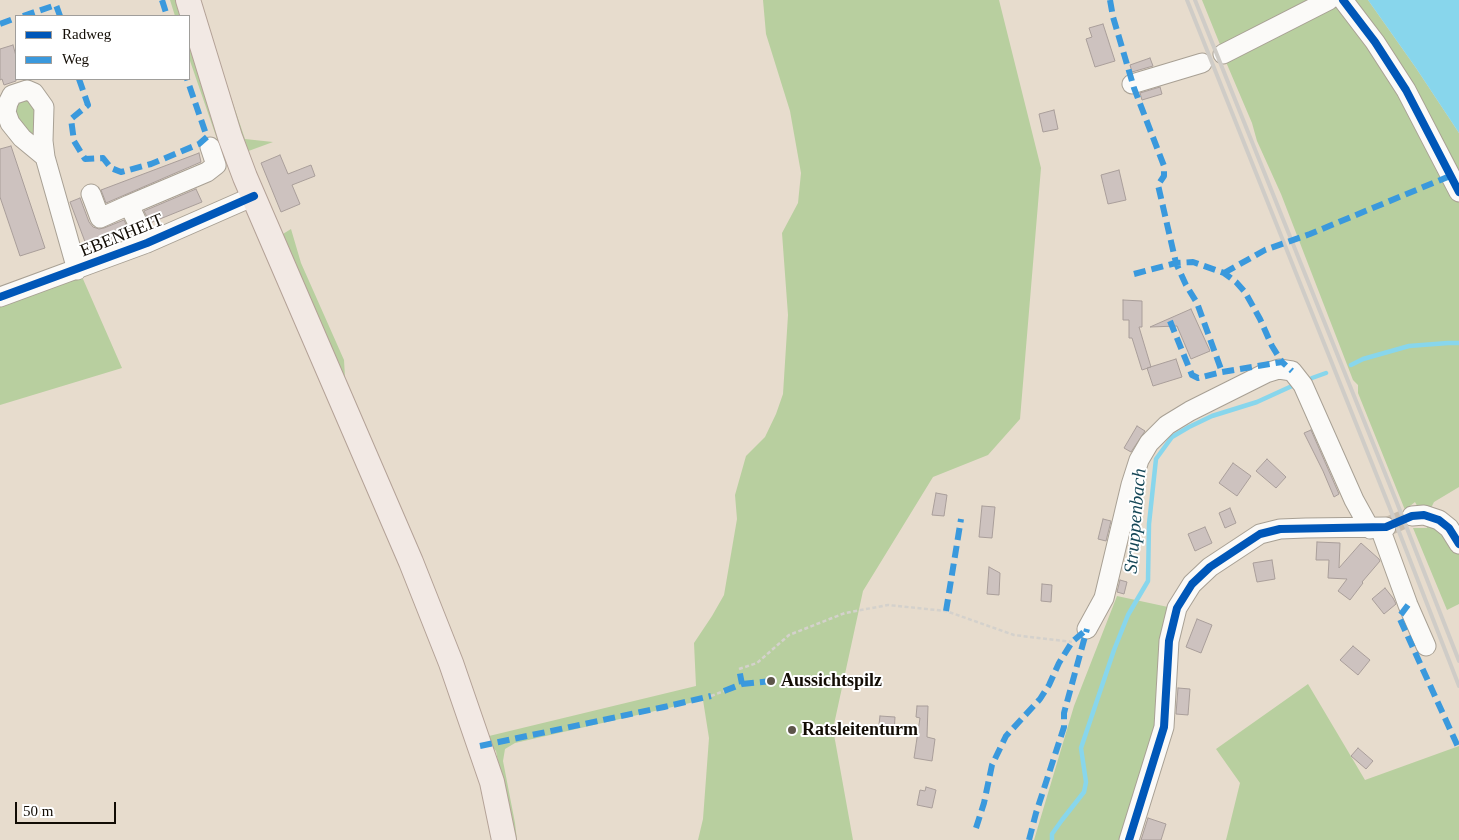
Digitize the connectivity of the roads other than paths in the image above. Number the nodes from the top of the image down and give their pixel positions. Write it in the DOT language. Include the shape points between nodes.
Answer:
graph roads {
  1 [pos="188,0"];
  2 [pos="1330,0"];
  3 [pos="1343,0"];
  4 [pos="1222,54"];
  5 [pos="1202,63"];
  6 [pos="1132,84"];
  7 [pos="210,147"];
  8 [pos="45,157"];
  9 [pos="1459,192"];
  10 [pos="91,194"];
  11 [pos="254,196"];
  12 [pos="130,205"];
  13 [pos="147,243"];
  14 [pos="77,270"];
  15 [pos="0,297"];
  16 [pos="1354,500"];
  17 [pos="1412,516"];
  18 [pos="1333,528"];
  19 [pos="1378,528"];
  20 [pos="1459,544"];
  21 [pos="1087,629"];
  22 [pos="1426,646"];
  23 [pos="504,840"];
  24 [pos="1129,840"];
  1 -- 11 [label="main road" via="230,137"];
  2 -- 4 [label="street"];
  3 -- 9 [label="street" via="1397,75"];
  5 -- 6 [label="street"];
  7 -- 12 [label="street" via="216,165 207,172"];
  8 -- 14 [label="street"];
  10 -- 12 [label="street" via="100,218"];
  11 -- 13 [label="street, EBENHEIT"];
  11 -- 23 [label="main road" via="451,663 492,782"];
  12 -- 13 [label="street"];
  13 -- 14 [label="street, EBENHEIT"];
  14 -- 15 [label="street, EBENHEIT"];
  16 -- 18 [label="street"];
  16 -- 19 [label="street"];
  16 -- 21 [label="street" via="1303,385 1292,371 1279,369 1258,377 1190,411 1167,425 1149,443 1139,460 1131,486 1104,598"];
  17 -- 20 [label="street" via="1424,514 1439,520 1449,528"];
  18 -- 19 [label="street"];
  18 -- 24 [label="street" via="1260,534 1210,567 1192,584 1175,616 1170,641 1164,727"];
  19 -- 22 [label="street"];
}
